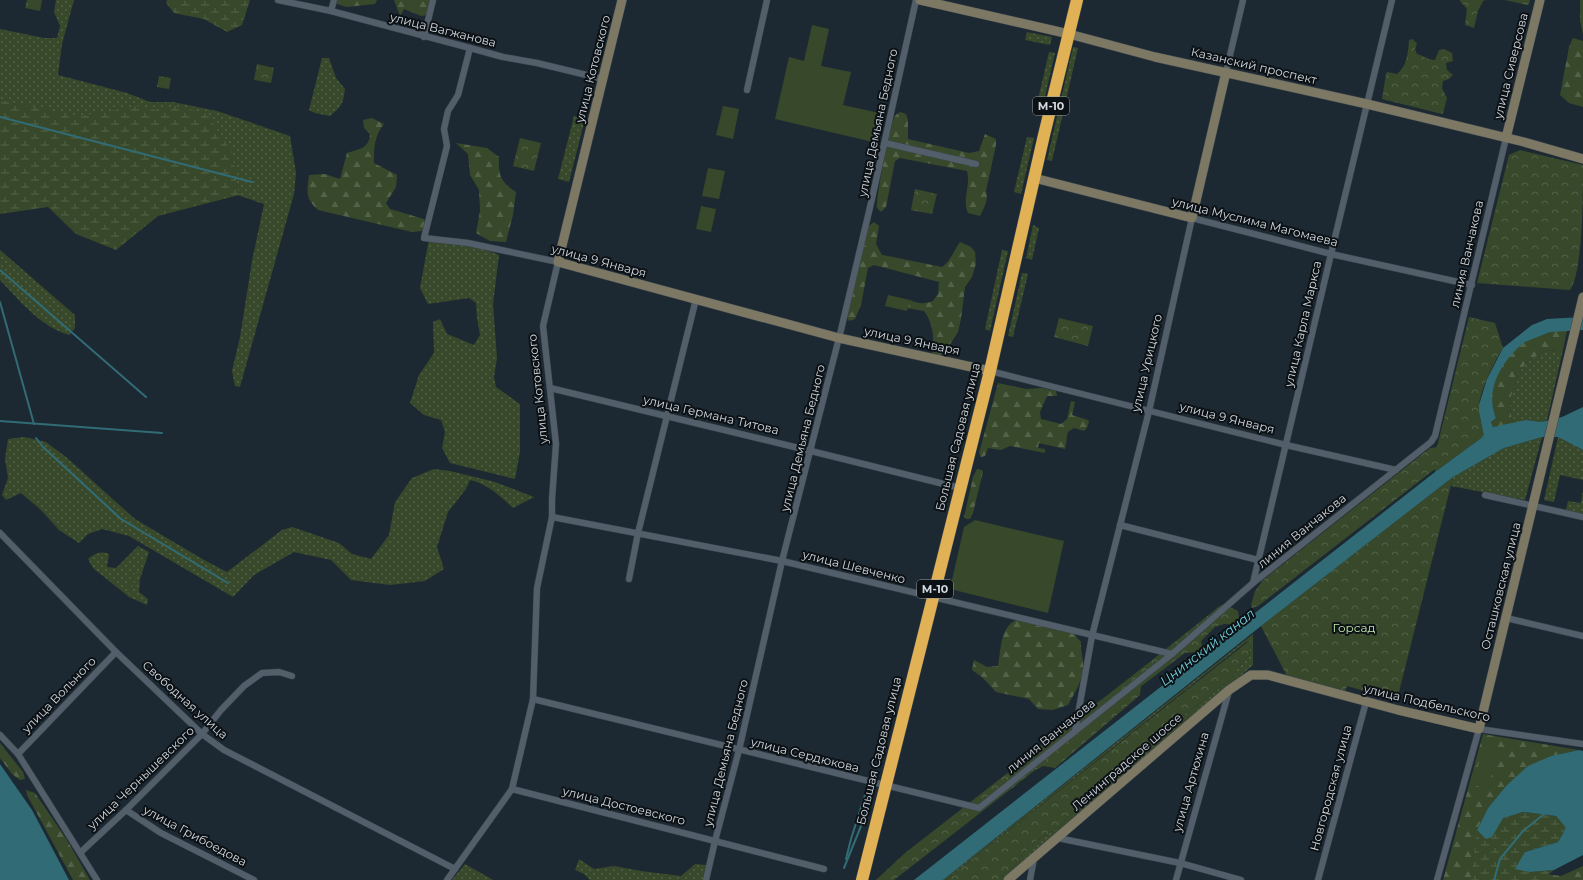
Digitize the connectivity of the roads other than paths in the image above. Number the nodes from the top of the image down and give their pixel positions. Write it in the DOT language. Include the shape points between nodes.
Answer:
graph roads {
  1 [pos="278,0"];
  2 [pos="334,0"];
  3 [pos="433,0"];
  4 [pos="622,0"];
  5 [pos="767,0"];
  6 [pos="916,0"];
  7 [pos="920,0"];
  8 [pos="1077,0"];
  9 [pos="1243,0"];
  10 [pos="1392,0"];
  11 [pos="1540,0"];
  12 [pos="331,11"];
  13 [pos="1069,34"];
  14 [pos="424,37"];
  15 [pos="470,48"];
  16 [pos="1226,72"];
  17 [pos="603,79"];
  18 [pos="747,90"];
  19 [pos="1367,104"];
  20 [pos="1506,138"];
  21 [pos="885,143"];
  22 [pos="1583,159"];
  23 [pos="976,164"];
  24 [pos="1034,178"];
  25 [pos="1192,218"];
  26 [pos="1331,254"];
  27 [pos="558,262"];
  28 [pos="1472,285"];
  29 [pos="1583,296"];
  30 [pos="696,299"];
  31 [pos="839,338"];
  32 [pos="990,371"];
  33 [pos="550,388"];
  34 [pos="1149,411"];
  35 [pos="668,417"];
  36 [pos="1286,445"];
  37 [pos="811,451"];
  38 [pos="1396,470"];
  39 [pos="960,488"];
  40 [pos="1485,495"];
  41 [pos="1533,505"];
  42 [pos="552,517"];
  43 [pos="1583,517"];
  44 [pos="1120,525"];
  45 [pos="0,532"];
  46 [pos="638,533"];
  47 [pos="1258,560"];
  48 [pos="782,561"];
  49 [pos="629,579"];
  50 [pos="1253,584"];
  51 [pos="933,597"];
  52 [pos="1506,618"];
  53 [pos="1092,636"];
  54 [pos="1583,636"];
  55 [pos="116,652"];
  56 [pos="1172,654"];
  57 [pos="1268,675"];
  58 [pos="292,676"];
  59 [pos="1229,690"];
  60 [pos="533,699"];
  61 [pos="1366,702"];
  62 [pos="1479,729"];
  63 [pos="1075,731"];
  64 [pos="202,734"];
  65 [pos="0,735"];
  66 [pos="1583,744"];
  67 [pos="739,750"];
  68 [pos="18,754"];
  69 [pos="885,785"];
  70 [pos="512,789"];
  71 [pos="979,808"];
  72 [pos="126,810"];
  73 [pos="1058,838"];
  74 [pos="715,841"];
  75 [pos="81,852"];
  76 [pos="1034,858"];
  77 [pos="1180,863"];
  78 [pos="824,868"];
  79 [pos="455,869"];
  80 [pos="97,880"];
  81 [pos="254,880"];
  82 [pos="447,880"];
  83 [pos="706,880"];
  84 [pos="862,880"];
  85 [pos="1008,880"];
  86 [pos="1030,880"];
  87 [pos="1176,880"];
  88 [pos="1241,880"];
  89 [pos="1318,880"];
  90 [pos="1437,880"];
  1 -- 12 [label="street, улица Вагжанова"];
  2 -- 12 [label="street"];
  3 -- 14 [label="street"];
  4 -- 17 [label="street, улица Котовского"];
  5 -- 18 [label="street"];
  6 -- 21 [label="street, улица Демьяна Бедного"];
  7 -- 13 [label="street, Казанский проспект"];
  8 -- 13 [label="highway, Большая Садовая улица / М-10"];
  9 -- 16 [label="street, улица Урицкого"];
  10 -- 19 [label="street, улица Карла Маркса"];
  11 -- 20 [label="street, улица Сиверсова"];
  12 -- 14 [label="street, улица Вагжанова"];
  13 -- 16 [label="street, Казанский проспект" via="1155,57"];
  13 -- 24 [label="highway, Большая Садовая улица / М-10"];
  14 -- 15 [label="street, улица Вагжанова"];
  15 -- 17 [label="street, улица Вагжанова"];
  15 -- 27 [label="street, улица 9 Января" via="458,95 448,111 444,129 447,146 424,238 468,243"];
  16 -- 19 [label="street, Казанский проспект"];
  16 -- 25 [label="street, улица Урицкого"];
  17 -- 27 [label="street, улица Котовского"];
  19 -- 20 [label="street, Казанский проспект"];
  19 -- 26 [label="street, улица Карла Маркса"];
  20 -- 22 [label="street, Казанский проспект"];
  20 -- 28 [label="street, линия Ванчакова"];
  21 -- 23 [label="street"];
  21 -- 31 [label="street, улица Демьяна Бедного"];
  24 -- 25 [label="street, улица Муслима Магомаева"];
  24 -- 32 [label="highway, Большая Садовая улица / М-10"];
  25 -- 26 [label="street, улица Муслима Магомаева"];
  25 -- 34 [label="street, улица Урицкого"];
  26 -- 28 [label="street, улица Муслима Магомаева"];
  26 -- 36 [label="street, улица Карла Маркса"];
  27 -- 30 [label="street, улица 9 Января"];
  27 -- 33 [label="street, улица Котовского" via="543,326"];
  28 -- 38 [label="street, линия Ванчакова" via="1435,436"];
  29 -- 41 [label="street, Осташковская улица"];
  30 -- 31 [label="street, улица 9 Января"];
  30 -- 35 [label="street"];
  31 -- 32 [label="street, улица 9 Января"];
  31 -- 37 [label="street, улица Демьяна Бедного"];
  32 -- 34 [label="street, улица 9 Января"];
  32 -- 39 [label="highway, Большая Садовая улица / М-10"];
  33 -- 35 [label="street, улица Германа Титова"];
  33 -- 42 [label="street, улица Котовского" via="556,444"];
  34 -- 36 [label="street, улица 9 Января"];
  34 -- 44 [label="street, улица Урицкого"];
  35 -- 37 [label="street, улица Германа Титова"];
  35 -- 46 [label="street"];
  36 -- 38 [label="street, улица 9 Января"];
  36 -- 47 [label="street, улица Карла Маркса"];
  37 -- 39 [label="street, улица Германа Титова"];
  37 -- 48 [label="street, улица Демьяна Бедного"];
  38 -- 50 [label="street, линия Ванчакова"];
  39 -- 51 [label="highway, Большая Садовая улица / М-10"];
  40 -- 41 [label="street"];
  41 -- 43 [label="street"];
  41 -- 52 [label="street, Осташковская улица"];
  42 -- 46 [label="street, улица Шевченко"];
  42 -- 60 [label="street, улица Котовского" via="537,588"];
  44 -- 47 [label="street"];
  44 -- 53 [label="street, улица Урицкого"];
  45 -- 55 [label="street, Свободная улица"];
  46 -- 48 [label="street, улица Шевченко"];
  46 -- 49 [label="street"];
  47 -- 50 [label="street, улица Карла Маркса"];
  48 -- 51 [label="street, улица Шевченко"];
  48 -- 67 [label="street, улица Демьяна Бедного"];
  50 -- 56 [label="street, линия Ванчакова"];
  51 -- 53 [label="street, улица Шевченко"];
  51 -- 69 [label="highway, Большая Садовая улица / М-10"];
  52 -- 54 [label="street"];
  52 -- 62 [label="street, Осташковская улица"];
  53 -- 56 [label="street, улица Шевченко"];
  53 -- 63 [label="street, улица Урицкого"];
  55 -- 64 [label="street, Свободная улица"];
  55 -- 68 [label="street, улица Вольного"];
  56 -- 63 [label="street, линия Ванчакова"];
  57 -- 59 [label="street, Ленинградское шоссе" via="1251,675"];
  57 -- 61 [label="street, улица Подбельского"];
  58 -- 64 [label="street, улица Чернышевского" via="279,672 262,673 244,686"];
  59 -- 73 [label="street, Ленинградское шоссе"];
  59 -- 77 [label="street, улица Артюхина"];
  60 -- 67 [label="street, улица Сердюкова"];
  60 -- 70 [label="street, улица Котовского"];
  61 -- 62 [label="street, улица Подбельского"];
  61 -- 89 [label="street, Новгородская улица"];
  62 -- 66 [label="street, улица Подбельского"];
  62 -- 90 [label="street, Осташковская улица"];
  63 -- 71 [label="street, линия Ванчакова"];
  64 -- 72 [label="street, улица Чернышевского"];
  64 -- 79 [label="street, Свободная улица" via="224,750"];
  65 -- 68 [label="street"];
  67 -- 69 [label="street, улица Сердюкова"];
  67 -- 74 [label="street, улица Демьяна Бедного"];
  68 -- 75 [label="street"];
  69 -- 71 [label="street, улица Сердюкова"];
  69 -- 84 [label="highway, Большая Садовая улица / М-10"];
  70 -- 74 [label="street, улица Достоевского"];
  70 -- 79 [label="street, улица Котовского"];
  72 -- 75 [label="street, улица Чернышевского"];
  72 -- 81 [label="street, улица Грибоедова" via="161,833"];
  73 -- 76 [label="street, Ленинградское шоссе"];
  73 -- 77 [label="street"];
  74 -- 78 [label="street, улица Достоевского"];
  74 -- 83 [label="street, улица Демьяна Бедного"];
  75 -- 80 [label="street"];
  76 -- 85 [label="street, Ленинградское шоссе"];
  76 -- 86 [label="street"];
  77 -- 87 [label="street, улица Артюхина"];
  77 -- 88 [label="street"];
  79 -- 82 [label="street, улица Котовского"];
}
